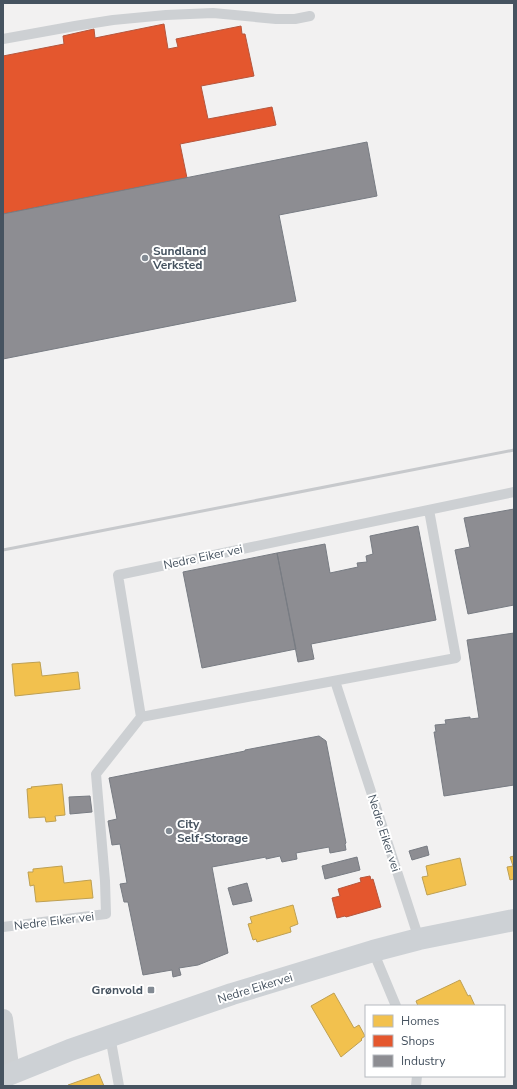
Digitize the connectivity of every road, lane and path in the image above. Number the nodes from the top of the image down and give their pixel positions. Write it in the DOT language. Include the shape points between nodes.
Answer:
graph roads {
  1 [pos="310,16"];
  2 [pos="3,39"];
  3 [pos="514,492"];
  4 [pos="429,510"];
  5 [pos="335,681"];
  6 [pos="142,717"];
  7 [pos="514,920"];
  8 [pos="3,927"];
  9 [pos="419,939"];
  10 [pos="373,951"];
  11 [pos="396,1005"];
  12 [pos="3,1019"];
  13 [pos="110,1036"];
  14 [pos="6,1076"];
  15 [pos="119,1086"];
  1 -- 2 [label="lane" via="276,19 213,13 166,15 113,20"];
  3 -- 4 [label="lane, Nedre Eiker vei"];
  4 -- 5 [label="lane" via="456,658"];
  4 -- 6 [label="lane, Nedre Eiker vei" via="118,575"];
  5 -- 6 [label="lane"];
  5 -- 9 [label="lane, Nedre Eiker vei"];
  6 -- 8 [label="lane, Nedre Eiker vei" via="96,774 106,914"];
  7 -- 9 [label="main road, Nedre Eikervei"];
  9 -- 10 [label="main road, Nedre Eikervei"];
  10 -- 11 [label="lane"];
  10 -- 13 [label="main road, Nedre Eikervei" via="232,994"];
  12 -- 14 [label="street"];
  13 -- 14 [label="main road, Nedre Eikervei"];
  13 -- 15 [label="lane"];
}
